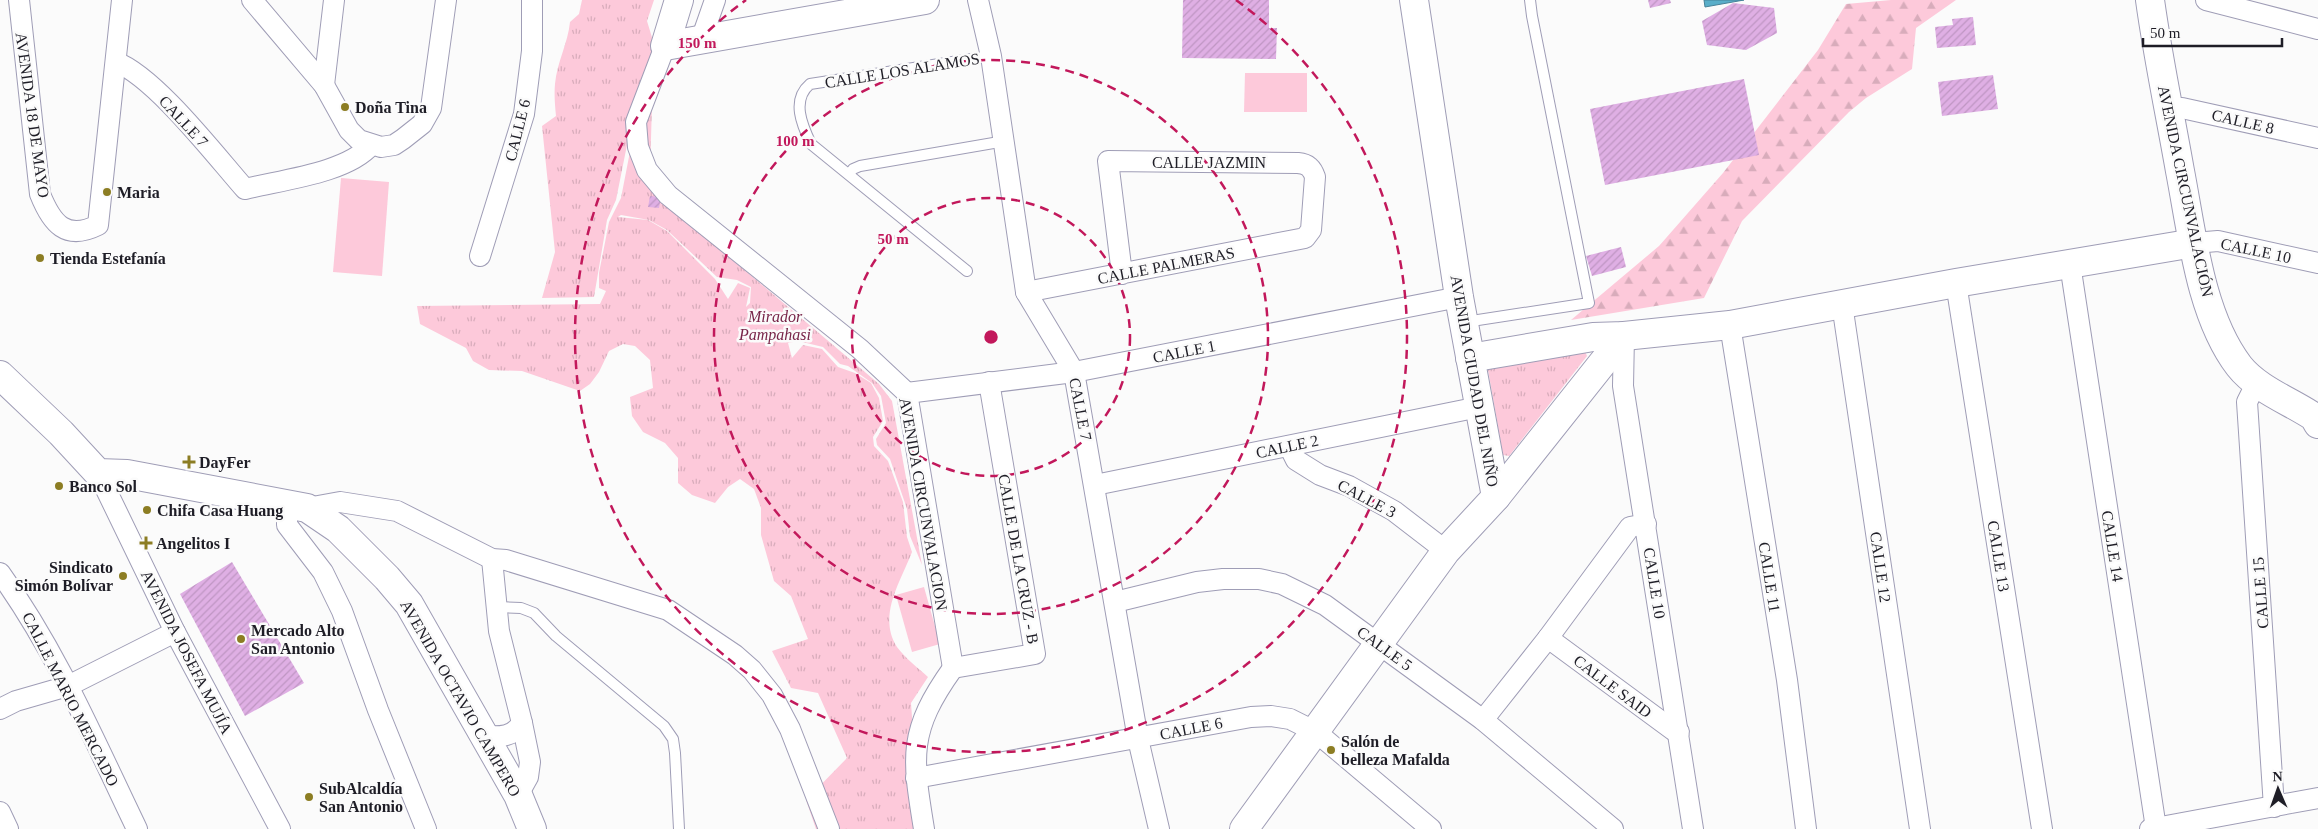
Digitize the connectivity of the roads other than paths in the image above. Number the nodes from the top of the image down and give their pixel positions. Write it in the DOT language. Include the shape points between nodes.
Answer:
graph roads {
  1 [pos="19,0"];
  2 [pos="122,0"];
  3 [pos="252,0"];
  4 [pos="334,0"];
  5 [pos="446,0"];
  6 [pos="532,0"];
  7 [pos="679,0"];
  8 [pos="715,0"];
  9 [pos="925,0"];
  10 [pos="978,0"];
  11 [pos="1414,0"];
  12 [pos="1530,0"];
  13 [pos="2150,0"];
  14 [pos="2206,0"];
  15 [pos="2318,29"];
  16 [pos="701,40"];
  17 [pos="665,46"];
  18 [pos="991,56"];
  19 [pos="116,62"];
  20 [pos="324,85"];
  21 [pos="2169,110"];
  22 [pos="2318,138"];
  23 [pos="1004,141"];
  24 [pos="370,145"];
  25 [pos="848,174"];
  26 [pos="1305,238"];
  27 [pos="2194,243"];
  28 [pos="480,256"];
  29 [pos="2318,263"];
  30 [pos="2070,264"];
  31 [pos="967,271"];
  32 [pos="1122,274"];
  33 [pos="1956,283"];
  34 [pos="1026,292"];
  35 [pos="1842,304"];
  36 [pos="1461,309"];
  37 [pos="1730,325"];
  38 [pos="1624,336"];
  39 [pos="1470,358"];
  40 [pos="1074,372"];
  41 [pos="0,375"];
  42 [pos="989,382"];
  43 [pos="2257,382"];
  44 [pos="907,393"];
  45 [pos="1479,407"];
  46 [pos="2317,420"];
  47 [pos="1289,446"];
  48 [pos="98,473"];
  49 [pos="1095,485"];
  50 [pos="1496,497"];
  51 [pos="297,506"];
  52 [pos="1646,524"];
  53 [pos="1446,551"];
  54 [pos="492,559"];
  55 [pos="0,573"];
  56 [pos="1115,602"];
  57 [pos="496,607"];
  58 [pos="175,632"];
  59 [pos="1548,638"];
  60 [pos="1379,643"];
  61 [pos="953,668"];
  62 [pos="68,686"];
  63 [pos="0,709"];
  64 [pos="1483,720"];
  65 [pos="522,723"];
  66 [pos="1316,732"];
  67 [pos="1679,732"];
  68 [pos="485,736"];
  69 [pos="1138,738"];
  70 [pos="916,778"];
  71 [pos="518,795"];
  72 [pos="2318,798"];
  73 [pos="2274,807"];
  74 [pos="0,812"];
  75 [pos="8,829"];
  76 [pos="137,829"];
  77 [pos="280,829"];
  78 [pos="426,829"];
  79 [pos="532,829"];
  80 [pos="678,829"];
  81 [pos="829,829"];
  82 [pos="924,829"];
  83 [pos="1159,829"];
  84 [pos="1244,829"];
  85 [pos="1432,829"];
  86 [pos="1613,829"];
  87 [pos="1693,829"];
  88 [pos="1806,829"];
  89 [pos="1920,829"];
  90 [pos="2042,829"];
  91 [pos="2153,829"];
  1 -- 19 [label="street, AVENIDA 18 DE MAYO" via="40,194 54,222 74,232 98,225"];
  2 -- 19 [label="street, AVENIDA 18 DE MAYO"];
  3 -- 20 [label="street"];
  4 -- 20 [label="street"];
  5 -- 24 [label="street" via="431,108 422,124 394,145"];
  6 -- 28 [label="street, CALLE 6" via="532,51 524,114"];
  7 -- 17 [label="main road"];
  8 -- 16 [label="street"];
  9 -- 16 [label="main road"];
  10 -- 18 [label="street, CALLE 7"];
  11 -- 36 [label="main road, AVENIDA CIUDAD DEL NIÑO"];
  12 -- 36 [label="lane" via="1589,303"];
  13 -- 21 [label="main road, AVENIDA CIRCUNVALACIÓN"];
  14 -- 15 [label="street"];
  16 -- 17 [label="main road"];
  17 -- 44 [label="street, AVENIDA CIRCUNVALACION" via="636,122 638,147 647,170 668,195 860,349"];
  18 -- 23 [label="street, CALLE 7"];
  18 -- 25 [label="lane, CALLE LOS ALAMOS" via="810,84 799,103 801,123 811,144"];
  19 -- 24 [label="street, CALLE 7" via="127,66 168,102 245,188 341,166 360,156"];
  20 -- 24 [label="street" via="349,130"];
  21 -- 22 [label="street, CALLE 8" via="2182,108"];
  21 -- 27 [label="main road, AVENIDA CIRCUNVALACIÓN"];
  23 -- 25 [label="lane" via="860,166"];
  23 -- 34 [label="street, CALLE 7"];
  25 -- 31 [label="lane, CALLE LOS ALAMOS"];
  26 -- 32 [label="street, CALLE PALMERAS"];
  26 -- 32 [label="street, CALLE JAZMIN" via="1310,230 1315,177 1310,167 1298,163 1108,161"];
  27 -- 29 [label="street, CALLE 10" via="2218,241"];
  27 -- 30 [label="main road"];
  27 -- 43 [label="main road, AVENIDA CIRCUNVALACIÓN" via="2212,314 2240,367"];
  30 -- 33 [label="main road"];
  30 -- 91 [label="street, CALLE 14"];
  32 -- 34 [label="street, CALLE PALMERAS"];
  33 -- 35 [label="main road"];
  33 -- 90 [label="street, CALLE 13"];
  34 -- 40 [label="street, CALLE 7"];
  35 -- 37 [label="main road"];
  35 -- 89 [label="street, CALLE 12"];
  36 -- 39 [label="main road, AVENIDA CIUDAD DEL NIÑO"];
  36 -- 40 [label="street, CALLE 1"];
  37 -- 38 [label="main road"];
  37 -- 88 [label="street, CALLE 11" via="1787,680"];
  38 -- 39 [label="main road" via="1592,337"];
  38 -- 50 [label="main road"];
  38 -- 52 [label="street, CALLE 10" via="1623,386"];
  39 -- 45 [label="main road, AVENIDA CIUDAD DEL NIÑO"];
  40 -- 42 [label="street, CALLE 1"];
  40 -- 49 [label="street, CALLE 7"];
  41 -- 48 [label="main road"];
  42 -- 44 [label="street, CALLE 1"];
  42 -- 61 [label="street, CALLE DE LA CRUZ - B" via="1035,654"];
  43 -- 46 [label="main road, AVENIDA CIRCUNVALACIÓN"];
  43 -- 73 [label="street, CALLE 15" via="2247,402"];
  44 -- 61 [label="street, AVENIDA CIRCUNVALACION"];
  45 -- 47 [label="street, CALLE 2"];
  45 -- 50 [label="main road, AVENIDA CIUDAD DEL NIÑO"];
  47 -- 49 [label="street, CALLE 2"];
  47 -- 53 [label="street, CALLE 3" via="1296,460 1394,511"];
  48 -- 51 [label="main road, AVENIDA OCTAVIO CAMPERO" via="127,474"];
  48 -- 58 [label="street, AVENIDA JOSEFA MUJÍA"];
  49 -- 56 [label="street, CALLE 7"];
  50 -- 53 [label="main road, AVENIDA CIUDAD DEL NIÑO"];
  51 -- 54 [label="street" via="340,502 397,511"];
  51 -- 68 [label="main road, AVENIDA OCTAVIO CAMPERO" via="338,529 409,604"];
  51 -- 78 [label="street" via="287,525 323,572 342,611"];
  52 -- 59 [label="street" via="1630,527"];
  52 -- 67 [label="street, CALLE 10"];
  53 -- 60 [label="main road, AVENIDA CIUDAD DEL NIÑO"];
  54 -- 57 [label="street"];
  54 -- 81 [label="street" via="524,565 668,610 735,655 752,670 790,729"];
  55 -- 62 [label="street, CALLE MARIO MERCADO" via="38,628"];
  56 -- 60 [label="street, CALLE 5" via="1197,582 1259,579 1282,584 1325,605"];
  56 -- 69 [label="street, CALLE 7"];
  57 -- 65 [label="street" via="498,631"];
  57 -- 80 [label="lane" via="521,608 534,613 556,636 664,726 673,740 675,753"];
  58 -- 62 [label="street"];
  58 -- 77 [label="street, AVENIDA JOSEFA MUJÍA"];
  59 -- 64 [label="street"];
  59 -- 67 [label="street, CALLE SAID"];
  60 -- 64 [label="street, CALLE 5"];
  60 -- 66 [label="main road, AVENIDA CIUDAD DEL NIÑO"];
  61 -- 70 [label="street" via="924,715 915,747"];
  62 -- 63 [label="street"];
  62 -- 76 [label="street, CALLE MARIO MERCADO"];
  64 -- 86 [label="street, CALLE 5"];
  65 -- 68 [label="street" via="510,735"];
  65 -- 71 [label="street" via="530,762 528,777"];
  66 -- 69 [label="street, CALLE 6" via="1290,719 1271,716"];
  66 -- 84 [label="main road, AVENIDA CIUDAD DEL NIÑO"];
  66 -- 85 [label="street, CALLE 6"];
  67 -- 87 [label="street, CALLE 10"];
  68 -- 71 [label="main road, AVENIDA OCTAVIO CAMPERO"];
  69 -- 70 [label="street, CALLE 6"];
  69 -- 83 [label="street, CALLE 7"];
  70 -- 82 [label="street"];
  71 -- 79 [label="main road, AVENIDA OCTAVIO CAMPERO"];
  72 -- 73 [label="street"];
  73 -- 91 [label="street"];
  74 -- 75 [label="street"];
}
